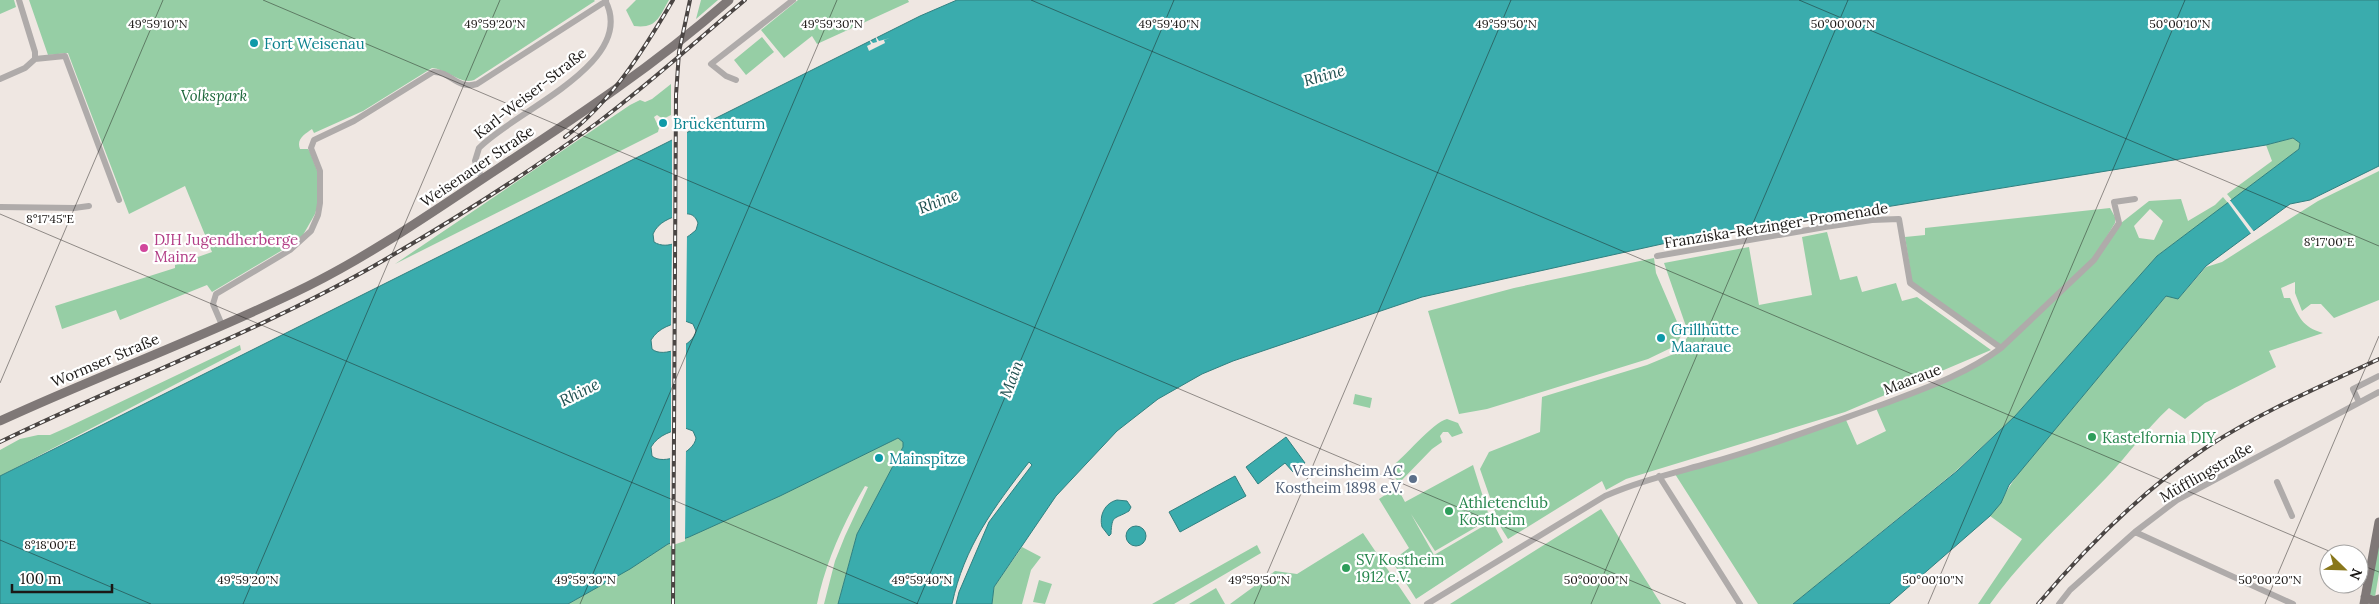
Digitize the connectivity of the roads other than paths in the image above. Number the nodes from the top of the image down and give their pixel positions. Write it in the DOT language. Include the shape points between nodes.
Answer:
graph roads {
  1 [pos="18,0"];
  2 [pos="606,0"];
  3 [pos="729,0"];
  4 [pos="793,0"];
  5 [pos="35,58"];
  6 [pos="0,79"];
  7 [pos="736,80"];
  8 [pos="482,179"];
  9 [pos="2135,199"];
  10 [pos="119,200"];
  11 [pos="89,206"];
  12 [pos="0,207"];
  13 [pos="1657,256"];
  14 [pos="222,325"];
  15 [pos="2001,348"];
  16 [pos="2379,376"];
  17 [pos="2379,392"];
  18 [pos="2359,402"];
  19 [pos="0,421"];
  20 [pos="1659,476"];
  21 [pos="2277,482"];
  22 [pos="2292,516"];
  23 [pos="2379,522"];
  24 [pos="2135,532"];
  25 [pos="2379,597"];
  26 [pos="2364,601"];
  27 [pos="1427,604"];
  28 [pos="1740,604"];
  29 [pos="2059,604"];
  30 [pos="2293,604"];
  31 [pos="2378,604"];
  1 -- 5 [label="street" via="36,52"];
  2 -- 8 [label="street, Karl-Weiser-Straße" via="612,22 603,50 578,75 479,148 475,161"];
  2 -- 14 [label="street" via="477,84 464,86 433,72 354,121 317,138 312,148 320,170 320,208 314,225 296,246 216,294 214,304"];
  3 -- 8 [label="main road, Weisenauer Straße" via="625,84"];
  4 -- 7 [label="street" via="711,64"];
  5 -- 6 [label="street" via="25,68"];
  5 -- 10 [label="street" via="65,56"];
  8 -- 14 [label="main road, Weisenauer Straße" via="348,264"];
  9 -- 15 [label="street, Maaraue" via="2114,202 2119,223 2094,260"];
  11 -- 12 [label="street"];
  13 -- 15 [label="street, Franziska-Retzinger-Promenade" via="1825,227 1899,219 1910,283"];
  14 -- 19 [label="main road, Wormser Straße"];
  15 -- 20 [label="street, Maaraue" via="1985,360 1927,388 1825,426"];
  16 -- 18 [label="street" via="2353,389"];
  17 -- 18 [label="street, Müfflingstraße"];
  18 -- 24 [label="street, Müfflingstraße" via="2177,500"];
  20 -- 27 [label="street, Maaraue" via="1630,484 1605,496"];
  20 -- 28 [label="street"];
  21 -- 22 [label="street"];
  23 -- 26 [label="main road"];
  24 -- 29 [label="street, Müfflingstraße" via="2070,590"];
  24 -- 30 [label="street"];
  25 -- 26 [label="main road"];
  25 -- 31 [label="main road"];
}
